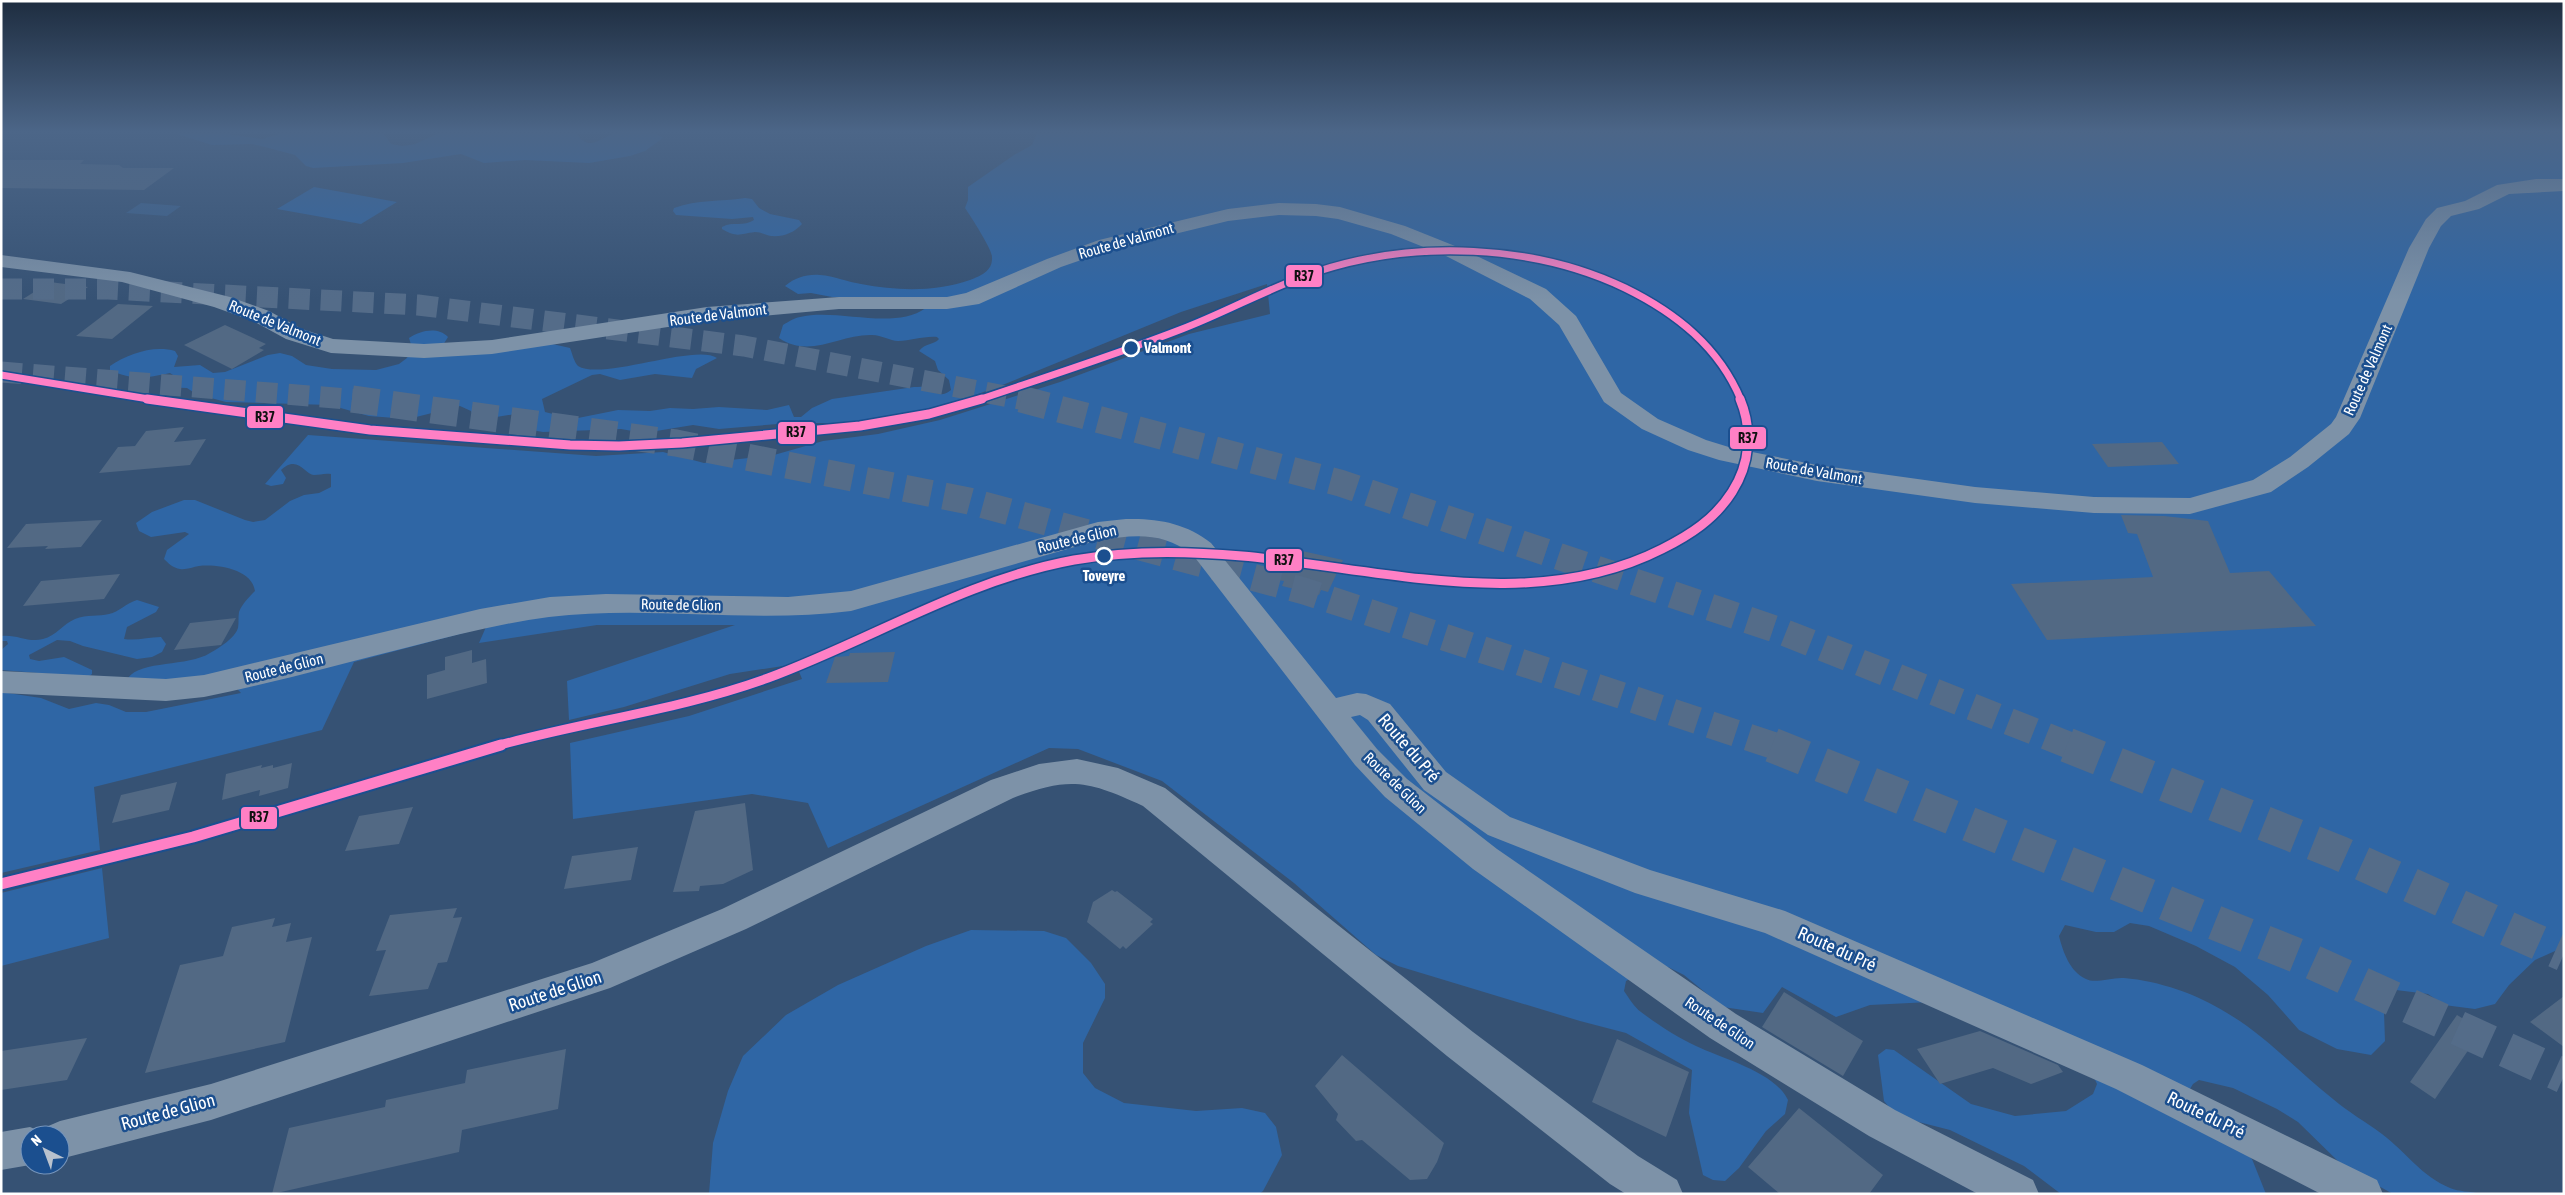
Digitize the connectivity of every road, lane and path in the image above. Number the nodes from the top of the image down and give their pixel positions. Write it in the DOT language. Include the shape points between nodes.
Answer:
graph roads {
  1 [pos="2506,189"];
  2 [pos="1,261"];
  3 [pos="1,682"];
  4 [pos="1328,711"];
  5 [pos="70,1137"];
  6 [pos="20,1148"];
  7 [pos="1,1151"];
  8 [pos="1663,1194"];
  9 [pos="2019,1194"];
  10 [pos="2363,1194"];
  1 -- 2 [label="street, Route de Valmont" via="2472,205 2444,212 2433,223 2419,248 2348,418 2340,429 2299,462 2248,492 2190,506 2166,507 2094,505 1918,489 1809,472 1697,445 1650,424 1612,397 1568,321 1538,294 1453,252 1398,230 1340,213 1316,210 1279,209 1205,219 1098,247 971,299 947,303 839,303 707,314 492,347 424,351 331,346 294,334 261,316 222,302 123,276"];
  3 -- 4 [label="street, Route de Glion" via="166,690 248,677 480,619 550,607 606,604 788,607 851,601 1085,534 1146,527 1178,533 1202,549"];
  4 -- 9 [label="street, Route de Glion" via="1378,770 1431,818 1723,1026 1882,1123"];
  4 -- 10 [label="street, Route du Pré" via="1357,704 1379,712 1435,781 1499,826 1647,883 1773,921 2128,1077"];
  5 -- 8 [label="street, Route de Glion" via="211,1102 598,977 734,919 1002,789 1042,774 1078,771 1154,797 1460,1044 1624,1170"];
  6 -- 7 [label="street"];
}
